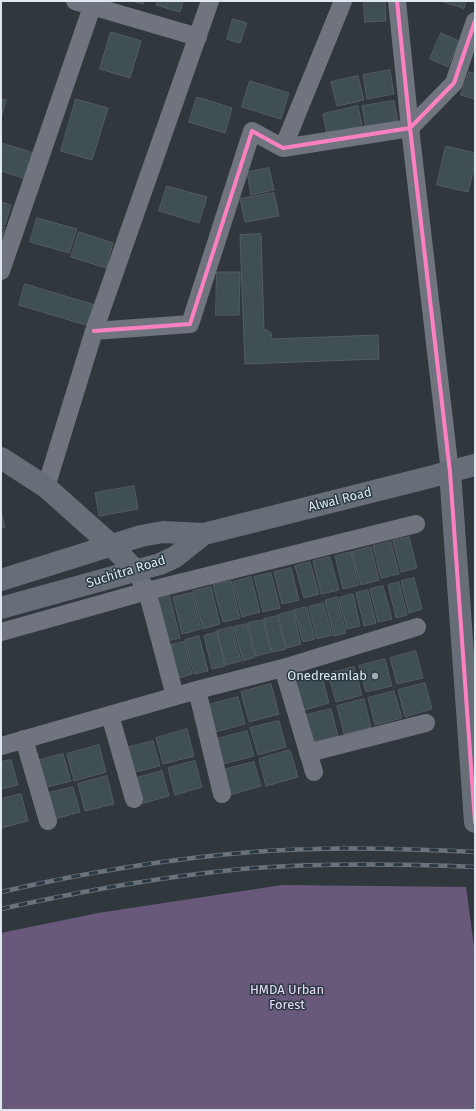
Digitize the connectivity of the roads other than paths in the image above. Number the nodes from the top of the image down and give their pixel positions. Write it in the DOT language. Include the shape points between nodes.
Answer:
graph roads {
  1 [pos="210,1"];
  2 [pos="343,1"];
  3 [pos="397,1"];
  4 [pos="87,3"];
  5 [pos="475,21"];
  6 [pos="198,37"];
  7 [pos="410,128"];
  8 [pos="283,148"];
  9 [pos="1,271"];
  10 [pos="94,331"];
  11 [pos="1,458"];
  12 [pos="475,465"];
  13 [pos="450,472"];
  14 [pos="46,487"];
  15 [pos="416,524"];
  16 [pos="204,534"];
  17 [pos="111,545"];
  18 [pos="136,571"];
  19 [pos="1,580"];
  20 [pos="147,591"];
  21 [pos="1,608"];
  22 [pos="417,627"];
  23 [pos="1,632"];
  24 [pos="284,668"];
  25 [pos="197,690"];
  26 [pos="175,696"];
  27 [pos="110,715"];
  28 [pos="426,723"];
  29 [pos="24,739"];
  30 [pos="1,746"];
  31 [pos="308,753"];
  32 [pos="314,772"];
  33 [pos="222,794"];
  34 [pos="134,799"];
  35 [pos="48,820"];
  36 [pos="475,822"];
  1 -- 6 [label="street"];
  2 -- 8 [label="street"];
  3 -- 7 [label="street"];
  4 -- 6 [label="street"];
  4 -- 9 [label="street"];
  5 -- 7 [label="street" via="454,84"];
  6 -- 10 [label="street"];
  7 -- 8 [label="street"];
  7 -- 13 [label="street"];
  8 -- 10 [label="street" via="252,131 190,324"];
  10 -- 14 [label="street"];
  11 -- 14 [label="main road"];
  12 -- 13 [label="main road, Alwal Road"];
  13 -- 16 [label="main road, Alwal Road"];
  13 -- 36 [label="main road"];
  14 -- 17 [label="main road"];
  15 -- 20 [label="street"];
  16 -- 17 [label="main road" via="163,532"];
  16 -- 18 [label="main road, Suchitra Road" via="176,557"];
  17 -- 18 [label="main road"];
  17 -- 19 [label="main road"];
  18 -- 20 [label="street"];
  18 -- 21 [label="main road, Suchitra Road"];
  20 -- 23 [label="street"];
  20 -- 26 [label="street"];
  22 -- 24 [label="street"];
  24 -- 25 [label="street"];
  24 -- 31 [label="street"];
  25 -- 26 [label="street"];
  25 -- 33 [label="street"];
  26 -- 27 [label="street"];
  27 -- 29 [label="street"];
  27 -- 34 [label="street"];
  28 -- 31 [label="street"];
  29 -- 30 [label="street"];
  29 -- 35 [label="street"];
  31 -- 32 [label="street"];
}
